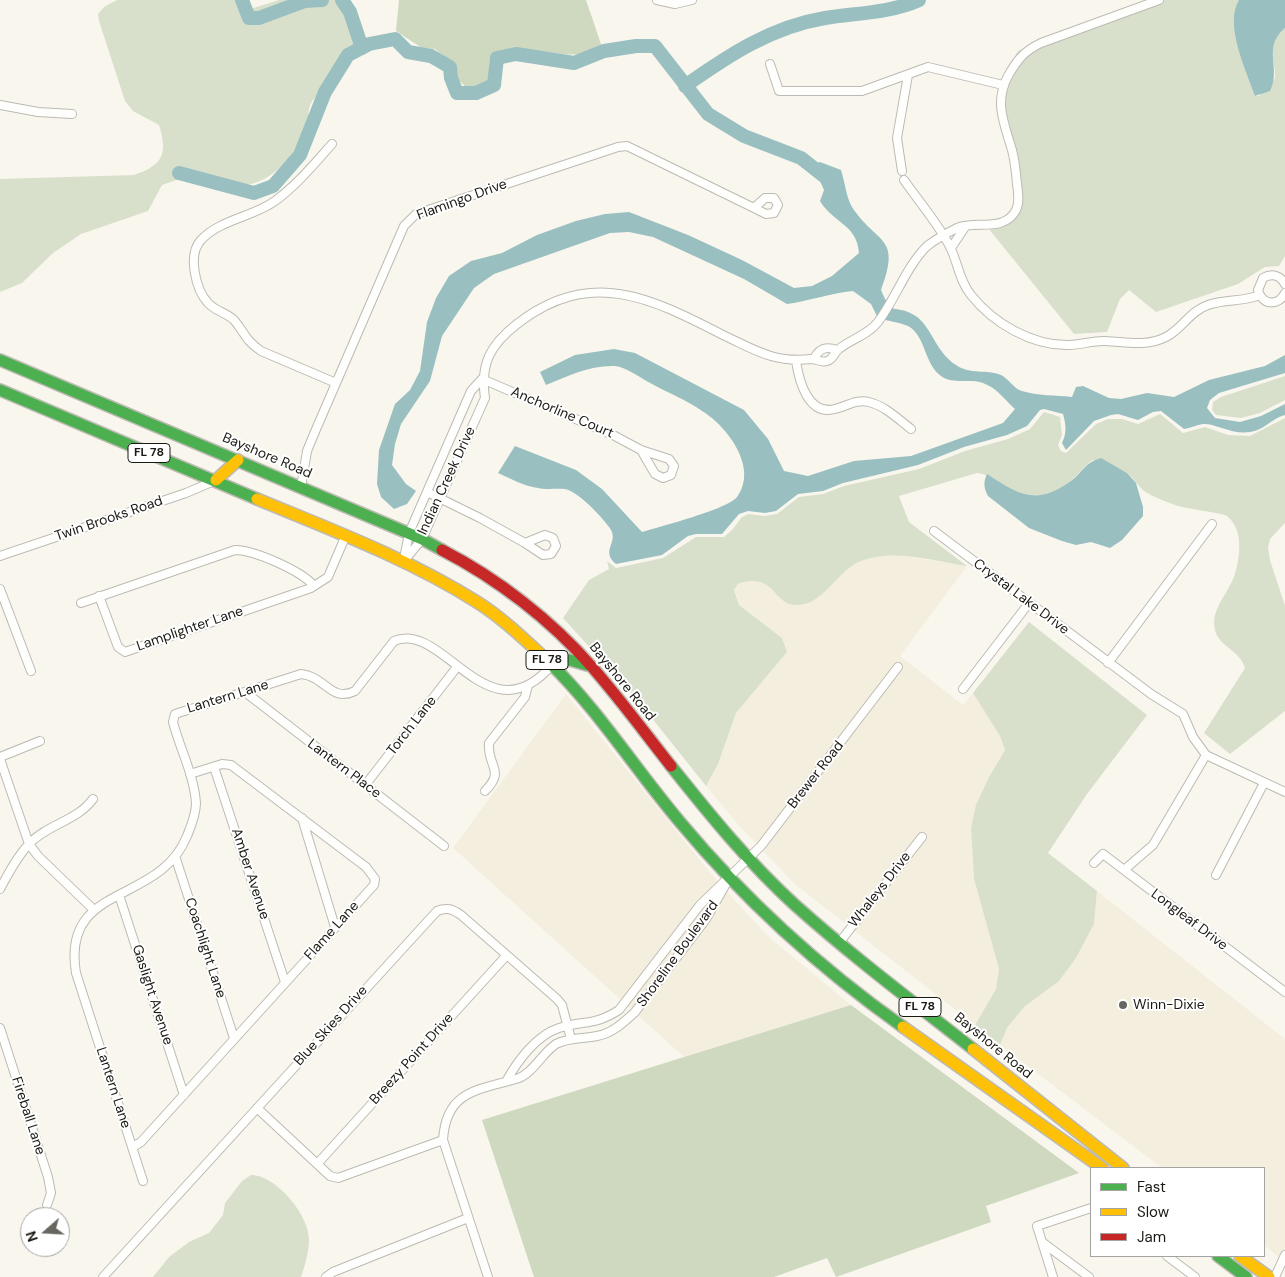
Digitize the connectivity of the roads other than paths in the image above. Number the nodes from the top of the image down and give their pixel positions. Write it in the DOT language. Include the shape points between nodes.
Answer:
graph roads {
  1 [pos="657,0"];
  2 [pos="692,0"];
  3 [pos="1159,0"];
  4 [pos="770,64"];
  5 [pos="908,75"];
  6 [pos="1003,85"];
  7 [pos="0,105"];
  8 [pos="72,114"];
  9 [pos="332,144"];
  10 [pos="902,171"];
  11 [pos="904,180"];
  12 [pos="754,208"];
  13 [pos="965,226"];
  14 [pos="944,237"];
  15 [pos="951,248"];
  16 [pos="1285,284"];
  17 [pos="1285,293"];
  18 [pos="1260,295"];
  19 [pos="837,350"];
  20 [pos="814,359"];
  21 [pos="0,360"];
  22 [pos="796,361"];
  23 [pos="482,379"];
  24 [pos="336,383"];
  25 [pos="0,390"];
  26 [pos="911,430"];
  27 [pos="642,450"];
  28 [pos="238,460"];
  29 [pos="216,480"];
  30 [pos="301,487"];
  31 [pos="427,492"];
  32 [pos="440,499"];
  33 [pos="1212,524"];
  34 [pos="934,531"];
  35 [pos="409,533"];
  36 [pos="346,536"];
  37 [pos="422,539"];
  38 [pos="525,544"];
  39 [pos="0,556"];
  40 [pos="404,561"];
  41 [pos="314,586"];
  42 [pos="0,589"];
  43 [pos="100,596"];
  44 [pos="81,603"];
  45 [pos="1029,603"];
  46 [pos="1108,663"];
  47 [pos="552,665"];
  48 [pos="457,666"];
  49 [pos="898,667"];
  50 [pos="592,668"];
  51 [pos="31,671"];
  52 [pos="528,685"];
  53 [pos="963,689"];
  54 [pos="245,692"];
  55 [pos="40,741"];
  56 [pos="1206,755"];
  57 [pos="0,758"];
  58 [pos="214,767"];
  59 [pos="190,774"];
  60 [pos="1264,783"];
  61 [pos="366,784"];
  62 [pos="486,791"];
  63 [pos="1285,792"];
  64 [pos="92,800"];
  65 [pos="302,818"];
  66 [pos="922,837"];
  67 [pos="29,844"];
  68 [pos="444,846"];
  69 [pos="176,859"];
  70 [pos="748,859"];
  71 [pos="1094,863"];
  72 [pos="1124,870"];
  73 [pos="1216,876"];
  74 [pos="729,878"];
  75 [pos="0,889"];
  76 [pos="120,895"];
  77 [pos="93,909"];
  78 [pos="335,927"];
  79 [pos="838,943"];
  80 [pos="506,956"];
  81 [pos="285,982"];
  82 [pos="1285,992"];
  83 [pos="568,1026"];
  84 [pos="0,1028"];
  85 [pos="234,1038"];
  86 [pos="571,1039"];
  87 [pos="996,1067"];
  88 [pos="507,1080"];
  89 [pos="984,1084"];
  90 [pos="184,1095"];
  91 [pos="257,1108"];
  92 [pos="443,1140"];
  93 [pos="133,1147"];
  94 [pos="318,1163"];
  95 [pos="1101,1167"];
  96 [pos="1122,1167"];
  97 [pos="143,1181"];
  98 [pos="47,1205"];
  99 [pos="1090,1208"];
  100 [pos="468,1218"];
  101 [pos="1042,1242"];
  102 [pos="1285,1254"];
  103 [pos="1168,1257"];
  104 [pos="1219,1257"];
  105 [pos="1241,1257"];
  106 [pos="1285,1269"];
  107 [pos="103,1277"];
  108 [pos="326,1277"];
  109 [pos="488,1277"];
  110 [pos="1054,1277"];
  111 [pos="1090,1277"];
  112 [pos="1195,1277"];
  113 [pos="1246,1277"];
  114 [pos="1269,1277"];
  115 [pos="1276,1277"];
  1 -- 2 [label="street" via="675,4"];
  3 -- 6 [label="street" via="1032,47 1018,59"];
  4 -- 5 [label="street" via="779,91 862,91"];
  5 -- 6 [label="street" via="928,67"];
  5 -- 10 [label="street" via="897,138"];
  6 -- 13 [label="street" via="1001,118 1014,159 1018,203 1015,211 1001,223"];
  7 -- 8 [label="street"];
  9 -- 24 [label="street" via="276,201 218,228 201,240 193,255 193,265 207,302 233,319 245,338 261,351"];
  11 -- 14 [label="street"];
  12 -- 24 [label="street, Flamingo Drive" via="627,146 416,214 404,226"];
  13 -- 14 [label="street"];
  13 -- 15 [label="street"];
  14 -- 15 [label="street"];
  14 -- 19 [label="street" via="934,240 922,252 871,330"];
  15 -- 18 [label="street" via="965,285 983,307 1002,324 1052,344 1150,342 1166,337 1195,311 1206,306"];
  16 -- 18 [label="street" via="1279,277 1266,276 1260,282"];
  17 -- 18 [label="street" via="1280,300 1270,303"];
  19 -- 20 [label="street" via="827,361"];
  19 -- 20 [label="street" via="823,348"];
  20 -- 22 [label="street, Indian Creek Drive"];
  21 -- 28 [label="main road, Bayshore Road / FL 78"];
  22 -- 23 [label="street, Indian Creek Drive" via="763,355 646,298 600,292 557,301 525,318 504,335 487,357"];
  22 -- 26 [label="street" via="802,387 817,408 826,410 852,402 870,402 886,409"];
  23 -- 27 [label="street, Anchorline Court"];
  23 -- 31 [label="street, Indian Creek Drive" via="471,391"];
  23 -- 32 [label="street, Indian Creek Drive" via="485,398"];
  24 -- 30 [label="street, Flamingo Drive" via="307,451"];
  25 -- 29 [label="main road, FL 78"];
  28 -- 29 [label="main road"];
  28 -- 30 [label="main road, Bayshore Road / FL 78"];
  29 -- 36 [label="main road, FL 78"];
  29 -- 39 [label="street, Twin Brooks Road"];
  30 -- 35 [label="main road, Bayshore Road / FL 78"];
  31 -- 32 [label="street"];
  31 -- 35 [label="street, Indian Creek Drive"];
  32 -- 37 [label="street, Indian Creek Drive"];
  32 -- 38 [label="street"];
  33 -- 46 [label="street"];
  34 -- 45 [label="street, Crystal Lake Drive"];
  35 -- 37 [label="main road, Bayshore Road / FL 78"];
  35 -- 40 [label="street, Indian Creek Drive"];
  36 -- 40 [label="main road, FL 78"];
  36 -- 41 [label="street, Lamplighter Lane" via="328,577"];
  37 -- 40 [label="street, Indian Creek Drive"];
  37 -- 50 [label="main road, Bayshore Road / FL 78" via="470,565 526,604 571,644"];
  40 -- 47 [label="main road, FL 78" via="497,616"];
  41 -- 43 [label="street" via="301,575 252,552 235,550"];
  41 -- 43 [label="street, Lamplighter Lane" via="125,652 118,647"];
  42 -- 51 [label="street"];
  43 -- 44 [label="street"];
  45 -- 46 [label="street, Crystal Lake Drive"];
  45 -- 53 [label="street"];
  46 -- 56 [label="street, Crystal Lake Drive" via="1183,714 1193,737"];
  47 -- 50 [label="main road" via="565,659 575,659"];
  47 -- 52 [label="street, Lantern Lane"];
  47 -- 74 [label="main road, FL 78"];
  48 -- 52 [label="street, Lantern Lane" via="499,690"];
  48 -- 54 [label="street, Lantern Lane" via="428,646 402,638 394,641 356,691 347,695 337,694 318,679 301,674"];
  48 -- 61 [label="street, Torch Lane"];
  49 -- 70 [label="street, Brewer Road"];
  50 -- 70 [label="main road, Bayshore Road / FL 78" via="685,786"];
  52 -- 62 [label="street" via="525,697 489,743 488,752 497,772 495,781"];
  54 -- 59 [label="street, Lantern Lane" via="175,714 175,731"];
  54 -- 61 [label="street, Lantern Place"];
  55 -- 57 [label="street"];
  56 -- 60 [label="street, Crystal Lake Drive"];
  56 -- 72 [label="street" via="1153,845"];
  57 -- 67 [label="street"];
  58 -- 59 [label="street, Flame Lane"];
  58 -- 65 [label="street, Flame Lane" via="231,765"];
  58 -- 81 [label="street, Amber Avenue"];
  59 -- 69 [label="street, Lantern Lane" via="195,813"];
  60 -- 63 [label="street, Crystal Lake Drive"];
  60 -- 73 [label="street"];
  61 -- 68 [label="street, Lantern Place"];
  64 -- 67 [label="street" via="84,811"];
  65 -- 78 [label="street"];
  65 -- 78 [label="street, Flame Lane" via="366,867 375,879 374,885"];
  66 -- 79 [label="street, Whaleys Drive"];
  67 -- 75 [label="street"];
  67 -- 77 [label="street"];
  69 -- 76 [label="street, Lantern Lane" via="155,876"];
  69 -- 85 [label="street, Coachlight Lane"];
  70 -- 74 [label="street, Brewer Road"];
  70 -- 79 [label="main road, Bayshore Road / FL 78"];
  71 -- 72 [label="street, Longleaf Drive" via="1103,854"];
  72 -- 82 [label="street, Longleaf Drive"];
  74 -- 83 [label="street, Shoreline Boulevard" via="700,905 619,1010 602,1020"];
  74 -- 86 [label="street, Shoreline Boulevard" via="706,919 635,1012 604,1034"];
  74 -- 89 [label="main road, FL 78" via="764,914 838,978"];
  76 -- 77 [label="street, Lantern Lane"];
  76 -- 90 [label="street, Gaslight Avenue"];
  77 -- 93 [label="street, Lantern Lane" via="75,943 76,973"];
  78 -- 81 [label="street, Flame Lane"];
  79 -- 87 [label="main road, Bayshore Road / FL 78"];
  80 -- 83 [label="street, Blue Skies Drive" via="557,999"];
  80 -- 91 [label="street, Blue Skies Drive" via="454,910 445,908 437,911"];
  80 -- 94 [label="street, Breezy Point Drive"];
  81 -- 85 [label="street, Flame Lane"];
  83 -- 86 [label="street, Blue Skies Drive"];
  83 -- 88 [label="street, Shoreline Boulevard" via="549,1033 534,1045"];
  84 -- 98 [label="street, Fireball Lane" via="48,1177 51,1193"];
  85 -- 90 [label="street, Flame Lane"];
  86 -- 88 [label="street, Shoreline Boulevard" via="550,1048 517,1079"];
  87 -- 89 [label="main road"];
  87 -- 96 [label="main road, Bayshore Road / FL 78"];
  88 -- 92 [label="street, Shoreline Boulevard" via="455,1102 446,1117"];
  89 -- 95 [label="main road, FL 78"];
  90 -- 93 [label="street, Flame Lane"];
  91 -- 94 [label="street"];
  91 -- 107 [label="street, Blue Skies Drive"];
  92 -- 94 [label="street" via="338,1178 330,1176"];
  92 -- 100 [label="street, Shoreline Boulevard"];
  93 -- 97 [label="street, Lantern Lane"];
  99 -- 101 [label="street" via="1037,1226"];
  100 -- 108 [label="street"];
  100 -- 109 [label="street, Shoreline Boulevard"];
  101 -- 110 [label="street"];
  101 -- 111 [label="street"];
  102 -- 115 [label="street"];
  103 -- 112 [label="street"];
  104 -- 113 [label="main road"];
  105 -- 114 [label="main road"];
  106 -- 115 [label="street"];
}
